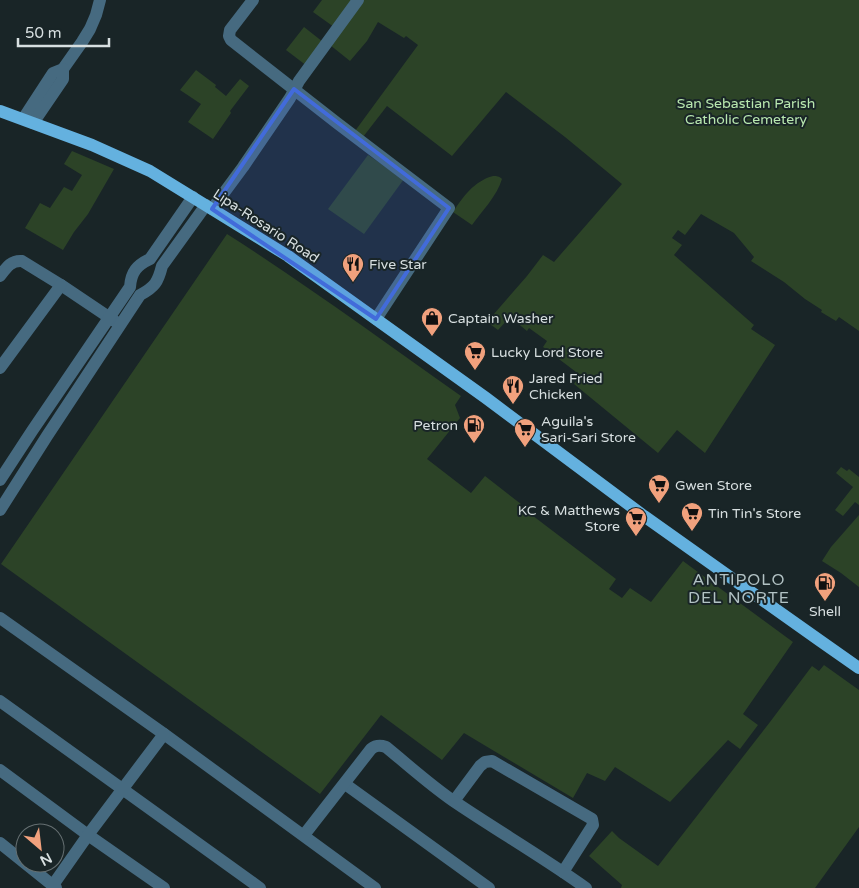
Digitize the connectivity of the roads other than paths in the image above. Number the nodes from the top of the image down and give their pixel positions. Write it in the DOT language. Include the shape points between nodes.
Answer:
graph roads {
  1 [pos="100,0"];
  2 [pos="253,0"];
  3 [pos="358,0"];
  4 [pos="294,89"];
  5 [pos="0,111"];
  6 [pos="28,121"];
  7 [pos="193,197"];
  8 [pos="209,207"];
  9 [pos="150,259"];
  10 [pos="162,266"];
  11 [pos="0,276"];
  12 [pos="61,285"];
  13 [pos="135,291"];
  14 [pos="109,317"];
  15 [pos="376,319"];
  16 [pos="120,325"];
  17 [pos="0,368"];
  18 [pos="0,480"];
  19 [pos="0,510"];
  20 [pos="0,618"];
  21 [pos="859,668"];
  22 [pos="0,700"];
  23 [pos="164,734"];
  24 [pos="0,770"];
  25 [pos="345,784"];
  26 [pos="122,789"];
  27 [pos="454,801"];
  28 [pos="88,835"];
  29 [pos="304,835"];
  30 [pos="0,843"];
  31 [pos="563,872"];
  32 [pos="367,886"];
  33 [pos="54,887"];
  34 [pos="164,888"];
  35 [pos="260,888"];
  36 [pos="489,888"];
  37 [pos="586,888"];
  1 -- 6 [label="street" via="90,30 63,69 63,79"];
  2 -- 4 [label="street" via="230,30 229,38"];
  3 -- 4 [label="street"];
  4 -- 8 [label="street" via="243,167"];
  4 -- 15 [label="street" via="449,208"];
  5 -- 6 [label="main road, Lipa-Rosario Road"];
  6 -- 7 [label="main road, Lipa-Rosario Road" via="112,153"];
  7 -- 8 [label="main road, Lipa-Rosario Road"];
  7 -- 9 [label="street"];
  8 -- 10 [label="street"];
  8 -- 15 [label="main road, Lipa-Rosario Road" via="288,256"];
  9 -- 10 [label="street"];
  9 -- 13 [label="street" via="141,263 130,278"];
  10 -- 13 [label="street" via="155,286 148,291"];
  11 -- 12 [label="street" via="12,263 22,261"];
  12 -- 14 [label="street"];
  12 -- 17 [label="street"];
  13 -- 14 [label="street"];
  13 -- 16 [label="street"];
  14 -- 16 [label="street"];
  14 -- 18 [label="street"];
  15 -- 21 [label="main road, Lipa-Rosario Road" via="644,516"];
  16 -- 19 [label="street"];
  20 -- 23 [label="street"];
  22 -- 26 [label="street"];
  23 -- 26 [label="street"];
  23 -- 29 [label="street"];
  24 -- 28 [label="street"];
  25 -- 27 [label="street" via="371,749 378,745"];
  25 -- 29 [label="street"];
  25 -- 36 [label="street"];
  26 -- 28 [label="street"];
  26 -- 35 [label="street"];
  27 -- 31 [label="street"];
  27 -- 31 [label="street" via="480,766 492,761 592,819 594,825"];
  28 -- 33 [label="street"];
  28 -- 34 [label="street"];
  29 -- 32 [label="street"];
  30 -- 33 [label="street"];
  31 -- 37 [label="street"];
}
